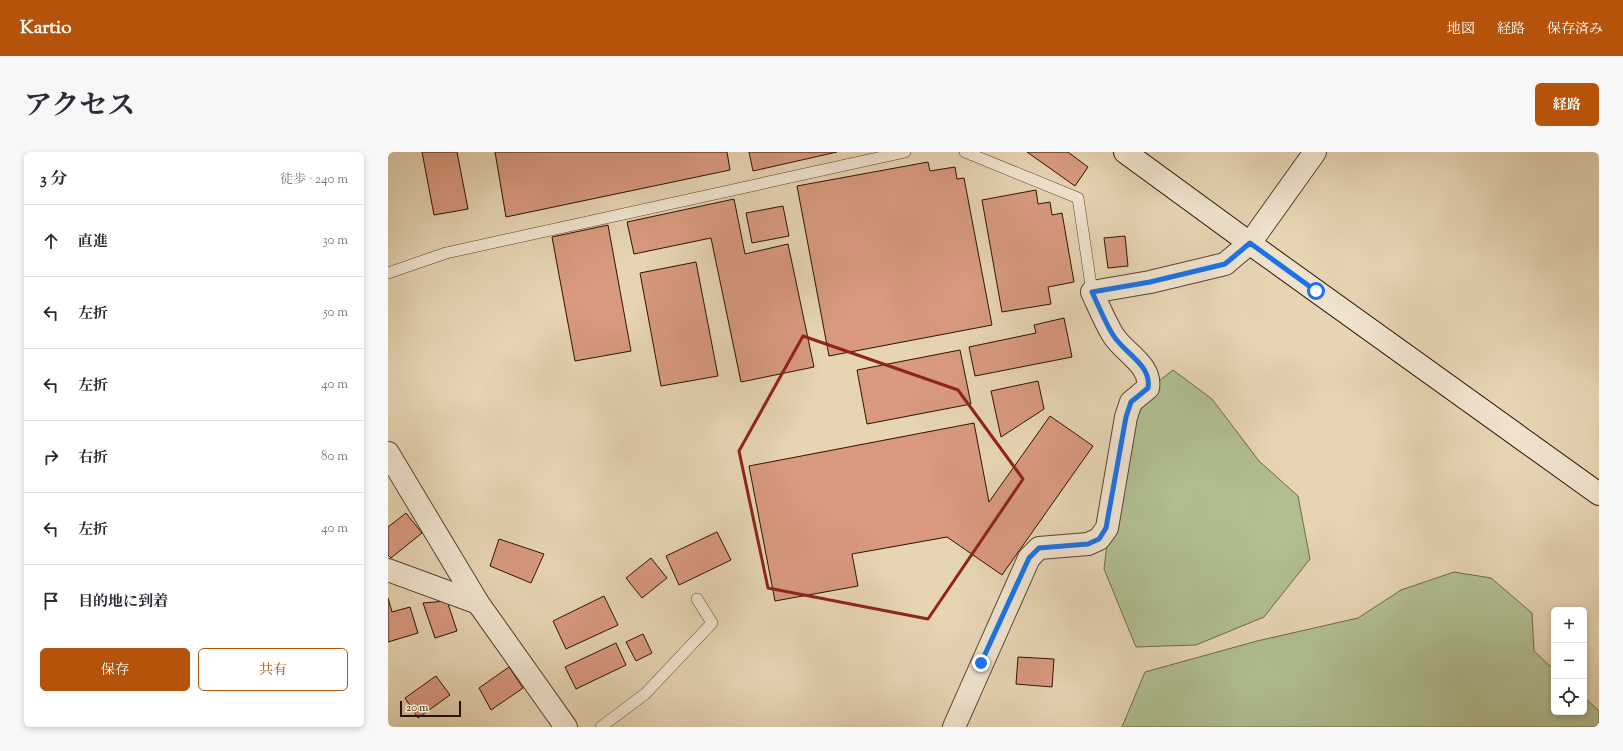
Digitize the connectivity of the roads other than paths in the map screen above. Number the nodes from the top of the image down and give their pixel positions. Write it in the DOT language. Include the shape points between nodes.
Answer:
graph roads {
  1 [pos="905,152"];
  2 [pos="965,152"];
  3 [pos="1126,152"];
  4 [pos="1315,152"];
  5 [pos="1250,243"];
  6 [pos="388,273"];
  7 [pos="1092,292"];
  8 [pos="388,453"];
  9 [pos="1599,494"];
  10 [pos="388,570"];
  11 [pos="697,599"];
  12 [pos="478,603"];
  13 [pos="566,727"];
  14 [pos="601,727"];
  15 [pos="954,727"];
  1 -- 6 [label="lane" via="446,253"];
  2 -- 7 [label="lane" via="1078,198"];
  3 -- 5 [label="street"];
  4 -- 5 [label="street"];
  5 -- 7 [label="street" via="1225,264 1150,282"];
  5 -- 9 [label="street"];
  7 -- 15 [label="street" via="1114,336 1146,371 1150,381 1148,388 1131,402 1126,417 1106,528 1099,539 1088,544 1039,548 1029,558"];
  8 -- 12 [label="street"];
  10 -- 12 [label="street"];
  11 -- 14 [label="lane" via="712,623 645,694"];
  12 -- 13 [label="street"];
}
